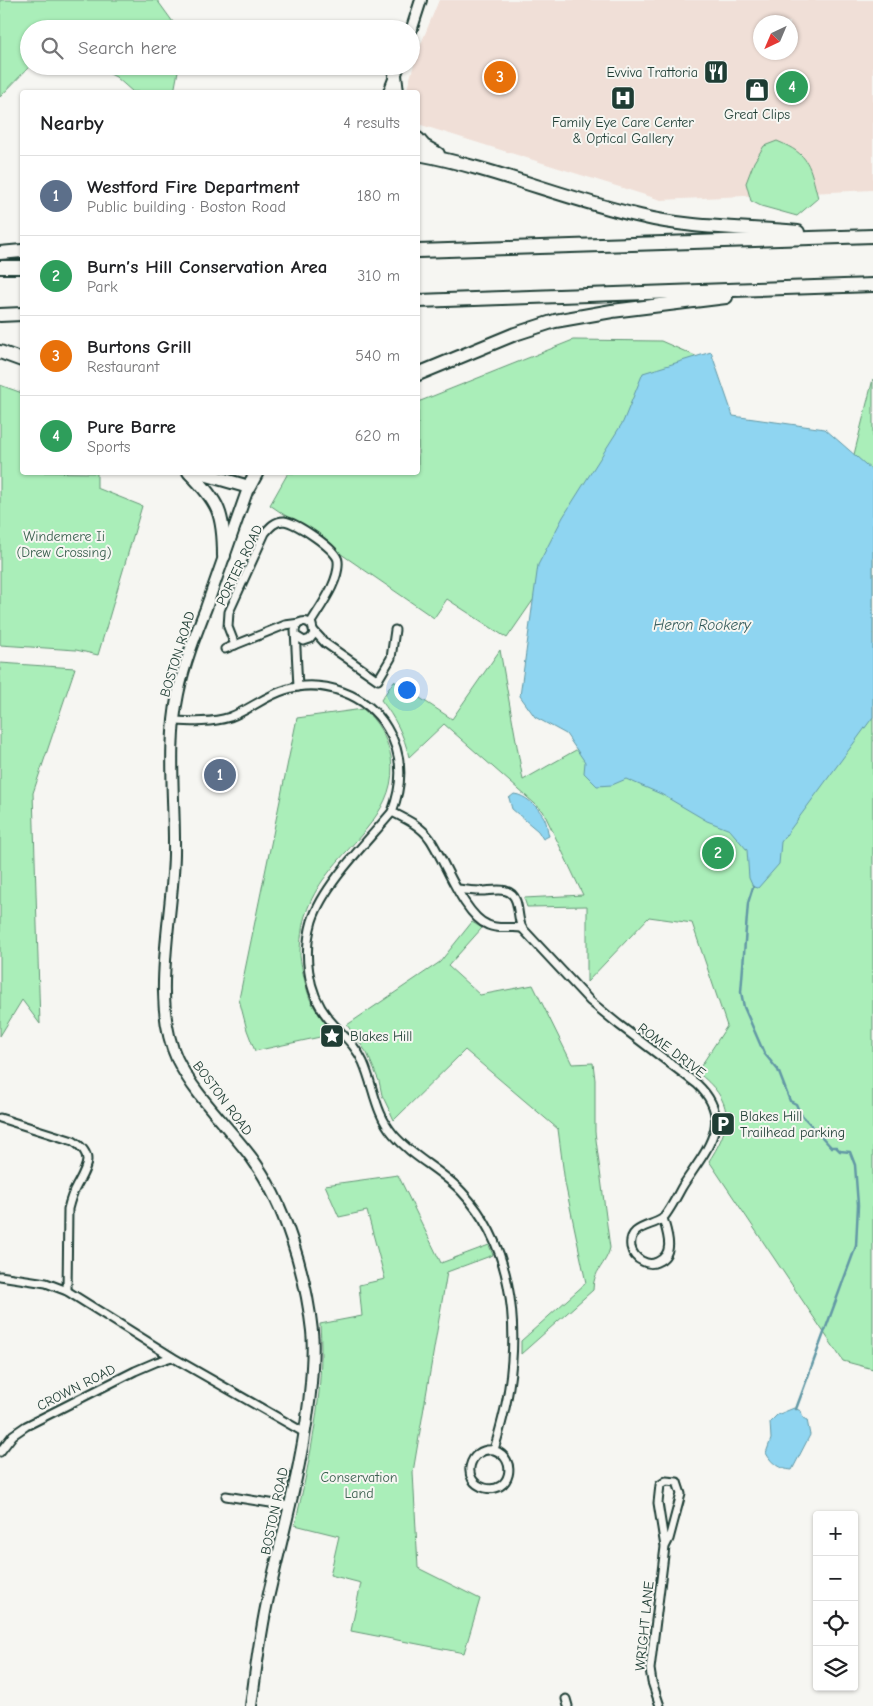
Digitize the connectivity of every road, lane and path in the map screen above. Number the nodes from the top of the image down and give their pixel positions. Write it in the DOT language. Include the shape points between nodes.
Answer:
graph roads {
  1 [pos="421,0"];
  2 [pos="414,20"];
  3 [pos="395,75"];
  4 [pos="397,75"];
  5 [pos="390,90"];
  6 [pos="397,90"];
  7 [pos="420,142"];
  8 [pos="420,154"];
  9 [pos="461,164"];
  10 [pos="873,236"];
  11 [pos="845,237"];
  12 [pos="20,250"];
  13 [pos="420,252"];
  14 [pos="0,253"];
  15 [pos="0,267"];
  16 [pos="20,267"];
  17 [pos="873,285"];
  18 [pos="788,288"];
  19 [pos="420,301"];
  20 [pos="20,314"];
  21 [pos="0,315"];
  22 [pos="0,352"];
  23 [pos="20,359"];
  24 [pos="420,373"];
  25 [pos="192,475"];
  26 [pos="207,475"];
  27 [pos="254,475"];
  28 [pos="249,487"];
  29 [pos="224,556"];
  30 [pos="300,622"];
  31 [pos="312,627"];
  32 [pos="395,630"];
  33 [pos="274,631"];
  34 [pos="295,635"];
  35 [pos="309,640"];
  36 [pos="325,643"];
  37 [pos="235,646"];
  38 [pos="225,649"];
  39 [pos="297,661"];
  40 [pos="298,687"];
  41 [pos="174,721"];
  42 [pos="392,812"];
  43 [pos="458,889"];
  44 [pos="522,928"];
  45 [pos="0,1118"];
  46 [pos="663,1218"];
  47 [pos="0,1276"];
  48 [pos="67,1291"];
  49 [pos="172,1357"];
  50 [pos="305,1434"];
  51 [pos="494,1450"];
  52 [pos="0,1452"];
  53 [pos="226,1496"];
  54 [pos="289,1506"];
  55 [pos="665,1548"];
  56 [pos="250,1706"];
  57 [pos="660,1706"];
  1 -- 2 [label="main road"];
  3 -- 5 [label="main road"];
  4 -- 6 [label="highway"];
  7 -- 9 [label="highway"];
  8 -- 9 [label="highway"];
  9 -- 11 [label="highway" via="610,209 664,221"];
  10 -- 11 [label="highway"];
  11 -- 13 [label="highway"];
  12 -- 14 [label="highway"];
  15 -- 16 [label="highway"];
  17 -- 18 [label="highway"];
  18 -- 19 [label="highway"];
  18 -- 24 [label="highway" via="555,321"];
  20 -- 21 [label="highway"];
  22 -- 23 [label="highway"];
  25 -- 29 [label="highway" via="215,502 222,522"];
  26 -- 28 [label="highway"];
  27 -- 28 [label="highway"];
  28 -- 29 [label="main road, BOSTON ROAD"];
  29 -- 41 [label="main road, BOSTON ROAD" via="182,676"];
  30 -- 31 [label="street"];
  30 -- 33 [label="street"];
  30 -- 34 [label="street"];
  31 -- 35 [label="street"];
  31 -- 36 [label="street"];
  31 -- 37 [label="street, PORTER ROAD" via="332,586 338,568 337,557 328,547 292,523 281,521 265,533 230,609 228,628"];
  32 -- 36 [label="street" via="391,658 378,680"];
  33 -- 34 [label="street" via="283,630"];
  33 -- 37 [label="street"];
  34 -- 35 [label="street" via="301,640"];
  34 -- 39 [label="street"];
  35 -- 36 [label="street"];
  35 -- 39 [label="street"];
  37 -- 38 [label="street"];
  39 -- 40 [label="street"];
  40 -- 41 [label="street" via="274,694 238,714 219,720 198,723"];
  40 -- 42 [label="street" via="322,686 340,690 365,703 384,723 400,758 399,790"];
  41 -- 50 [label="main road, BOSTON ROAD" via="174,856 164,977 168,1028 186,1076 265,1177 297,1256 313,1334"];
  42 -- 43 [label="street" via="414,823 429,837"];
  42 -- 51 [label="street" via="322,898 310,930 309,971 320,1007 362,1061 386,1124 406,1148 462,1191 486,1224 498,1248 510,1302 512,1354 507,1401"];
  43 -- 44 [label="street" via="478,920 493,927"];
  43 -- 44 [label="street" via="505,890 510,893 517,902"];
  44 -- 46 [label="street, ROME DRIVE" via="590,1001 697,1084 713,1104 716,1121 713,1137"];
  45 -- 48 [label="street" via="73,1141 88,1156 68,1209"];
  46 -- 46 [label="street" via="669,1240 668,1253 653,1263 641,1261 631,1247 633,1236 641,1227"];
  47 -- 48 [label="street" via="46,1283"];
  48 -- 49 [label="street"];
  49 -- 50 [label="street"];
  49 -- 52 [label="street, CROWN ROAD" via="134,1371 26,1426 13,1435"];
  50 -- 54 [label="main road, BOSTON ROAD"];
  51 -- 51 [label="street" via="478,1453 471,1464 473,1480 484,1488 500,1486 509,1474 507,1459"];
  53 -- 54 [label="street"];
  54 -- 56 [label="main road, BOSTON ROAD" via="265,1610"];
  55 -- 55 [label="street, WRIGHT LANE" via="658,1503 660,1484 677,1482 681,1494"];
  55 -- 57 [label="street, WRIGHT LANE" via="650,1669"];
}
